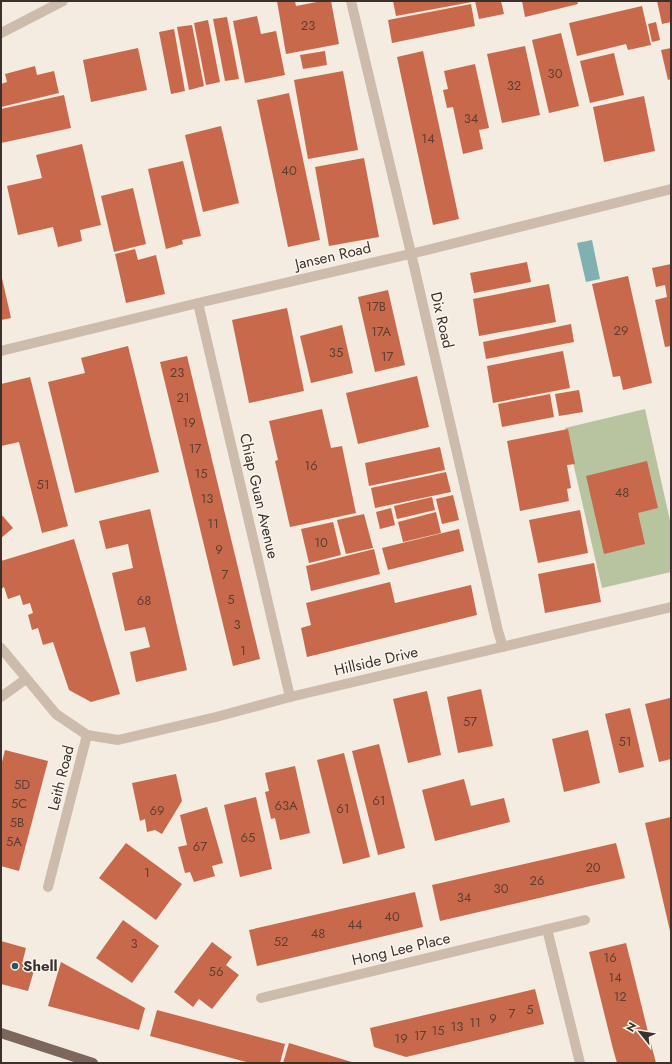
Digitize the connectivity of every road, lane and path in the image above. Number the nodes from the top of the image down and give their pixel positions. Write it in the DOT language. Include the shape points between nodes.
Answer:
graph roads {
  1 [pos="63,1"];
  2 [pos="351,1"];
  3 [pos="1,32"];
  4 [pos="671,189"];
  5 [pos="412,254"];
  6 [pos="198,302"];
  7 [pos="1,351"];
  8 [pos="671,607"];
  9 [pos="503,647"];
  10 [pos="1,648"];
  11 [pos="26,679"];
  12 [pos="1,697"];
  13 [pos="290,697"];
  14 [pos="87,735"];
  15 [pos="48,887"];
  16 [pos="585,920"];
  17 [pos="547,929"];
  18 [pos="261,998"];
  19 [pos="1,1033"];
  20 [pos="93,1063"];
  21 [pos="580,1063"];
  1 -- 3 [label="street"];
  2 -- 5 [label="street, Dix Road"];
  4 -- 5 [label="street, Jansen Road"];
  5 -- 6 [label="street, Jansen Road"];
  5 -- 9 [label="street, Dix Road"];
  6 -- 7 [label="street, Jansen Road"];
  6 -- 13 [label="street, Chiap Guan Avenue"];
  8 -- 9 [label="street, Hillside Drive"];
  9 -- 13 [label="street, Hillside Drive"];
  10 -- 11 [label="street, Leith Road"];
  11 -- 12 [label="street"];
  11 -- 14 [label="street, Leith Road" via="56,714"];
  13 -- 14 [label="street, Hillside Drive" via="118,740"];
  14 -- 15 [label="street, Leith Road"];
  16 -- 17 [label="street, Hong Lee Place"];
  17 -- 18 [label="street, Hong Lee Place"];
  17 -- 21 [label="street"];
  19 -- 20 [label="main road"];
}
